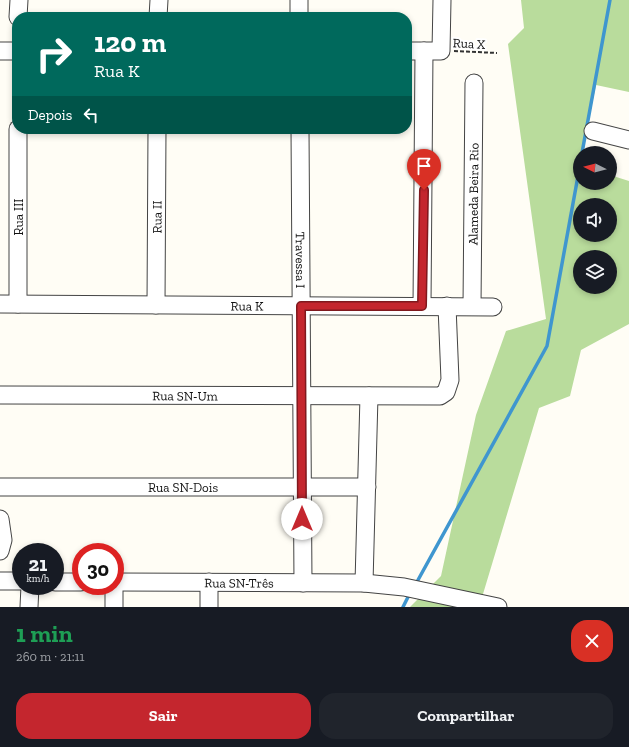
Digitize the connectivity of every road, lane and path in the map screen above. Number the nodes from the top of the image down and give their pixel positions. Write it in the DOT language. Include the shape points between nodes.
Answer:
graph roads {
  1 [pos="19,0"];
  2 [pos="159,0"];
  3 [pos="299,0"];
  4 [pos="442,0"];
  5 [pos="18,12"];
  6 [pos="158,12"];
  7 [pos="299,12"];
  8 [pos="0,51"];
  9 [pos="12,51"];
  10 [pos="415,51"];
  11 [pos="441,51"];
  12 [pos="497,53"];
  13 [pos="474,82"];
  14 [pos="594,131"];
  15 [pos="18,134"];
  16 [pos="157,134"];
  17 [pos="300,134"];
  18 [pos="629,140"];
  19 [pos="0,304"];
  20 [pos="18,304"];
  21 [pos="156,305"];
  22 [pos="301,306"];
  23 [pos="422,306"];
  24 [pos="447,306"];
  25 [pos="472,306"];
  26 [pos="493,306"];
  27 [pos="0,395"];
  28 [pos="302,395"];
  29 [pos="369,396"];
  30 [pos="0,487"];
  31 [pos="302,487"];
  32 [pos="367,487"];
  33 [pos="0,519"];
  34 [pos="0,551"];
  35 [pos="0,581"];
  36 [pos="12,581"];
  37 [pos="124,582"];
  38 [pos="209,582"];
  39 [pos="303,583"];
  40 [pos="364,583"];
  41 [pos="30,595"];
  42 [pos="114,595"];
  43 [pos="29,607"];
  44 [pos="114,607"];
  45 [pos="208,607"];
  46 [pos="498,607"];
  1 -- 5 [label="street"];
  2 -- 6 [label="street"];
  3 -- 7 [label="street"];
  4 -- 11 [label="street"];
  8 -- 9 [label="street"];
  10 -- 11 [label="street"];
  10 -- 23 [label="street"];
  11 -- 12 [label="path, Rua X"];
  13 -- 25 [label="street, Alameda Beira Rio"];
  14 -- 18 [label="street"];
  15 -- 20 [label="street, Rua III"];
  16 -- 21 [label="street, Rua II"];
  17 -- 22 [label="street, Travessa I"];
  19 -- 20 [label="street, Rua K"];
  20 -- 21 [label="street, Rua K"];
  21 -- 22 [label="street, Rua K"];
  22 -- 23 [label="street, Rua K"];
  22 -- 28 [label="street, Travessa I"];
  23 -- 24 [label="street, Rua K"];
  24 -- 25 [label="street, Rua K"];
  24 -- 29 [label="street, Rua SN-Um" via="449,384 446,392 440,396"];
  25 -- 26 [label="street, Rua K"];
  27 -- 28 [label="street, Rua SN-Um"];
  28 -- 29 [label="street, Rua SN-Um"];
  28 -- 31 [label="street, Travessa I"];
  29 -- 32 [label="street"];
  30 -- 31 [label="street, Rua SN-Dois"];
  31 -- 32 [label="street, Rua SN-Dois"];
  31 -- 39 [label="street, Travessa I"];
  32 -- 40 [label="street"];
  33 -- 34 [label="street" via="3,540"];
  35 -- 36 [label="street"];
  37 -- 38 [label="street, Rua SN-Três"];
  38 -- 39 [label="street, Rua SN-Três"];
  38 -- 45 [label="street"];
  39 -- 40 [label="street, Rua SN-Três"];
  40 -- 46 [label="street, Rua SN-Três" via="404,587"];
  41 -- 43 [label="street"];
  42 -- 44 [label="street"];
}
